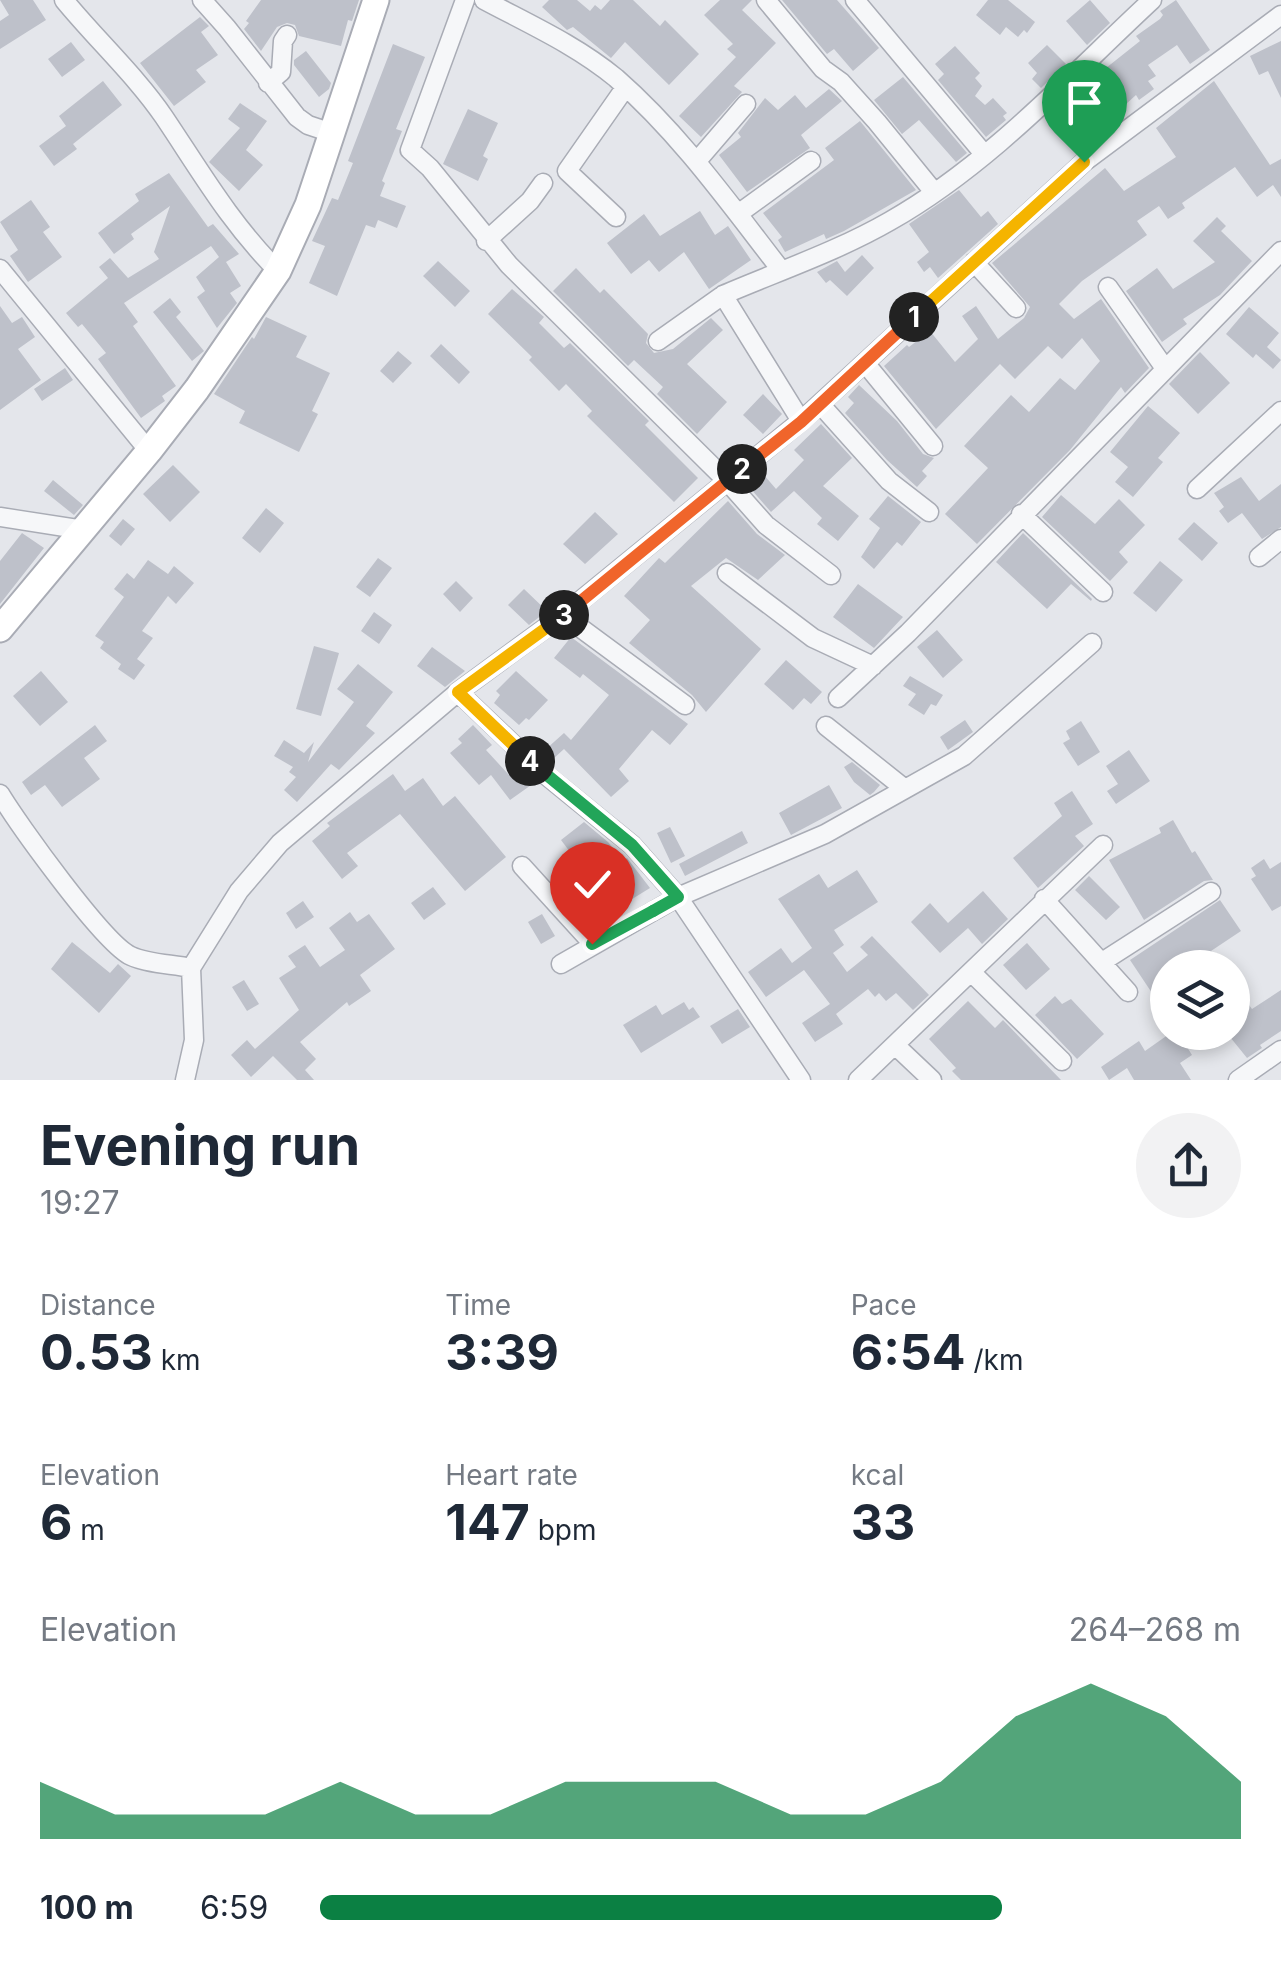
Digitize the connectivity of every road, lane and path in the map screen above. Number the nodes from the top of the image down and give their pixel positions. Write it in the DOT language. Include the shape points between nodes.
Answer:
graph roads {
  1 [pos="64,0"];
  2 [pos="202,0"];
  3 [pos="376,0"];
  4 [pos="464,0"];
  5 [pos="484,0"];
  6 [pos="766,0"];
  7 [pos="855,0"];
  8 [pos="1152,0"];
  9 [pos="1281,15"];
  10 [pos="288,35"];
  11 [pos="268,84"];
  12 [pos="625,88"];
  13 [pos="746,104"];
  14 [pos="332,133"];
  15 [pos="984,154"];
  16 [pos="697,161"];
  17 [pos="811,161"];
  18 [pos="543,183"];
  19 [pos="934,192"];
  20 [pos="738,214"];
  21 [pos="616,217"];
  22 [pos="486,240"];
  23 [pos="1281,251"];
  24 [pos="974,262"];
  25 [pos="0,269"];
  26 [pos="278,270"];
  27 [pos="781,270"];
  28 [pos="1108,288"];
  29 [pos="723,295"];
  30 [pos="1016,308"];
  31 [pos="658,341"];
  32 [pos="865,363"];
  33 [pos="1164,368"];
  34 [pos="820,404"];
  35 [pos="1281,411"];
  36 [pos="801,422"];
  37 [pos="934,446"];
  38 [pos="149,451"];
  39 [pos="727,481"];
  40 [pos="1196,489"];
  41 [pos="929,512"];
  42 [pos="1021,514"];
  43 [pos="0,517"];
  44 [pos="84,530"];
  45 [pos="1281,540"];
  46 [pos="1259,557"];
  47 [pos="727,573"];
  48 [pos="831,575"];
  49 [pos="1103,592"];
  50 [pos="563,616"];
  51 [pos="0,629"];
  52 [pos="1092,644"];
  53 [pos="873,666"];
  54 [pos="458,692"];
  55 [pos="838,698"];
  56 [pos="686,706"];
  57 [pos="826,726"];
  58 [pos="905,789"];
  59 [pos="0,794"];
  60 [pos="6,818"];
  61 [pos="1103,845"];
  62 [pos="522,866"];
  63 [pos="1211,892"];
  64 [pos="678,897"];
  65 [pos="1044,900"];
  66 [pos="592,944"];
  67 [pos="1102,962"];
  68 [pos="561,964"];
  69 [pos="191,968"];
  70 [pos="971,972"];
  71 [pos="1128,992"];
  72 [pos="895,1044"];
  73 [pos="1281,1050"];
  74 [pos="1062,1061"];
  75 [pos="185,1080"];
  76 [pos="802,1080"];
  77 [pos="858,1080"];
  78 [pos="932,1080"];
  79 [pos="1238,1080"];
  1 -- 26 [label="street" via="162,114 211,192"];
  2 -- 11 [label="street"];
  3 -- 14 [label="street"];
  4 -- 22 [label="street" via="410,150"];
  5 -- 12 [label="street" via="567,44"];
  6 -- 19 [label="street"];
  7 -- 15 [label="street"];
  8 -- 15 [label="street"];
  9 -- 24 [label="street" via="1084,162"];
  10 -- 11 [label="street" via="281,72"];
  11 -- 14 [label="street" via="302,122"];
  12 -- 16 [label="street"];
  12 -- 21 [label="street" via="567,171"];
  13 -- 16 [label="street"];
  14 -- 26 [label="street"];
  15 -- 19 [label="street"];
  16 -- 20 [label="street"];
  17 -- 20 [label="street"];
  18 -- 22 [label="street"];
  19 -- 27 [label="street" via="875,229"];
  20 -- 27 [label="street"];
  22 -- 39 [label="street"];
  23 -- 33 [label="street"];
  24 -- 30 [label="street"];
  24 -- 32 [label="street"];
  25 -- 38 [label="street"];
  26 -- 38 [label="street"];
  27 -- 29 [label="street"];
  28 -- 33 [label="street"];
  29 -- 31 [label="street"];
  29 -- 36 [label="street"];
  32 -- 34 [label="street"];
  32 -- 37 [label="street"];
  33 -- 42 [label="street"];
  34 -- 36 [label="street"];
  34 -- 41 [label="street" via="889,481"];
  35 -- 40 [label="street"];
  36 -- 39 [label="street"];
  38 -- 44 [label="street"];
  39 -- 48 [label="street" via="766,525"];
  39 -- 50 [label="street"];
  42 -- 49 [label="street"];
  42 -- 53 [label="street"];
  43 -- 44 [label="street"];
  44 -- 51 [label="street"];
  45 -- 46 [label="street"];
  47 -- 53 [label="street" via="813,638"];
  50 -- 54 [label="street"];
  50 -- 56 [label="street"];
  52 -- 58 [label="street" via="979,746"];
  53 -- 55 [label="street"];
  54 -- 64 [label="street" via="632,845"];
  54 -- 69 [label="street" via="280,843"];
  57 -- 58 [label="street"];
  58 -- 64 [label="street" via="825,834"];
  59 -- 60 [label="street"];
  60 -- 69 [label="street" via="119,948"];
  61 -- 65 [label="street"];
  62 -- 66 [label="street"];
  63 -- 67 [label="street"];
  64 -- 66 [label="street"];
  64 -- 76 [label="street"];
  65 -- 67 [label="street"];
  65 -- 70 [label="street"];
  66 -- 68 [label="street"];
  67 -- 71 [label="street"];
  69 -- 75 [label="street" via="195,1015"];
  70 -- 72 [label="street"];
  70 -- 74 [label="street"];
  72 -- 77 [label="street"];
  72 -- 78 [label="street"];
  73 -- 79 [label="street"];
}
